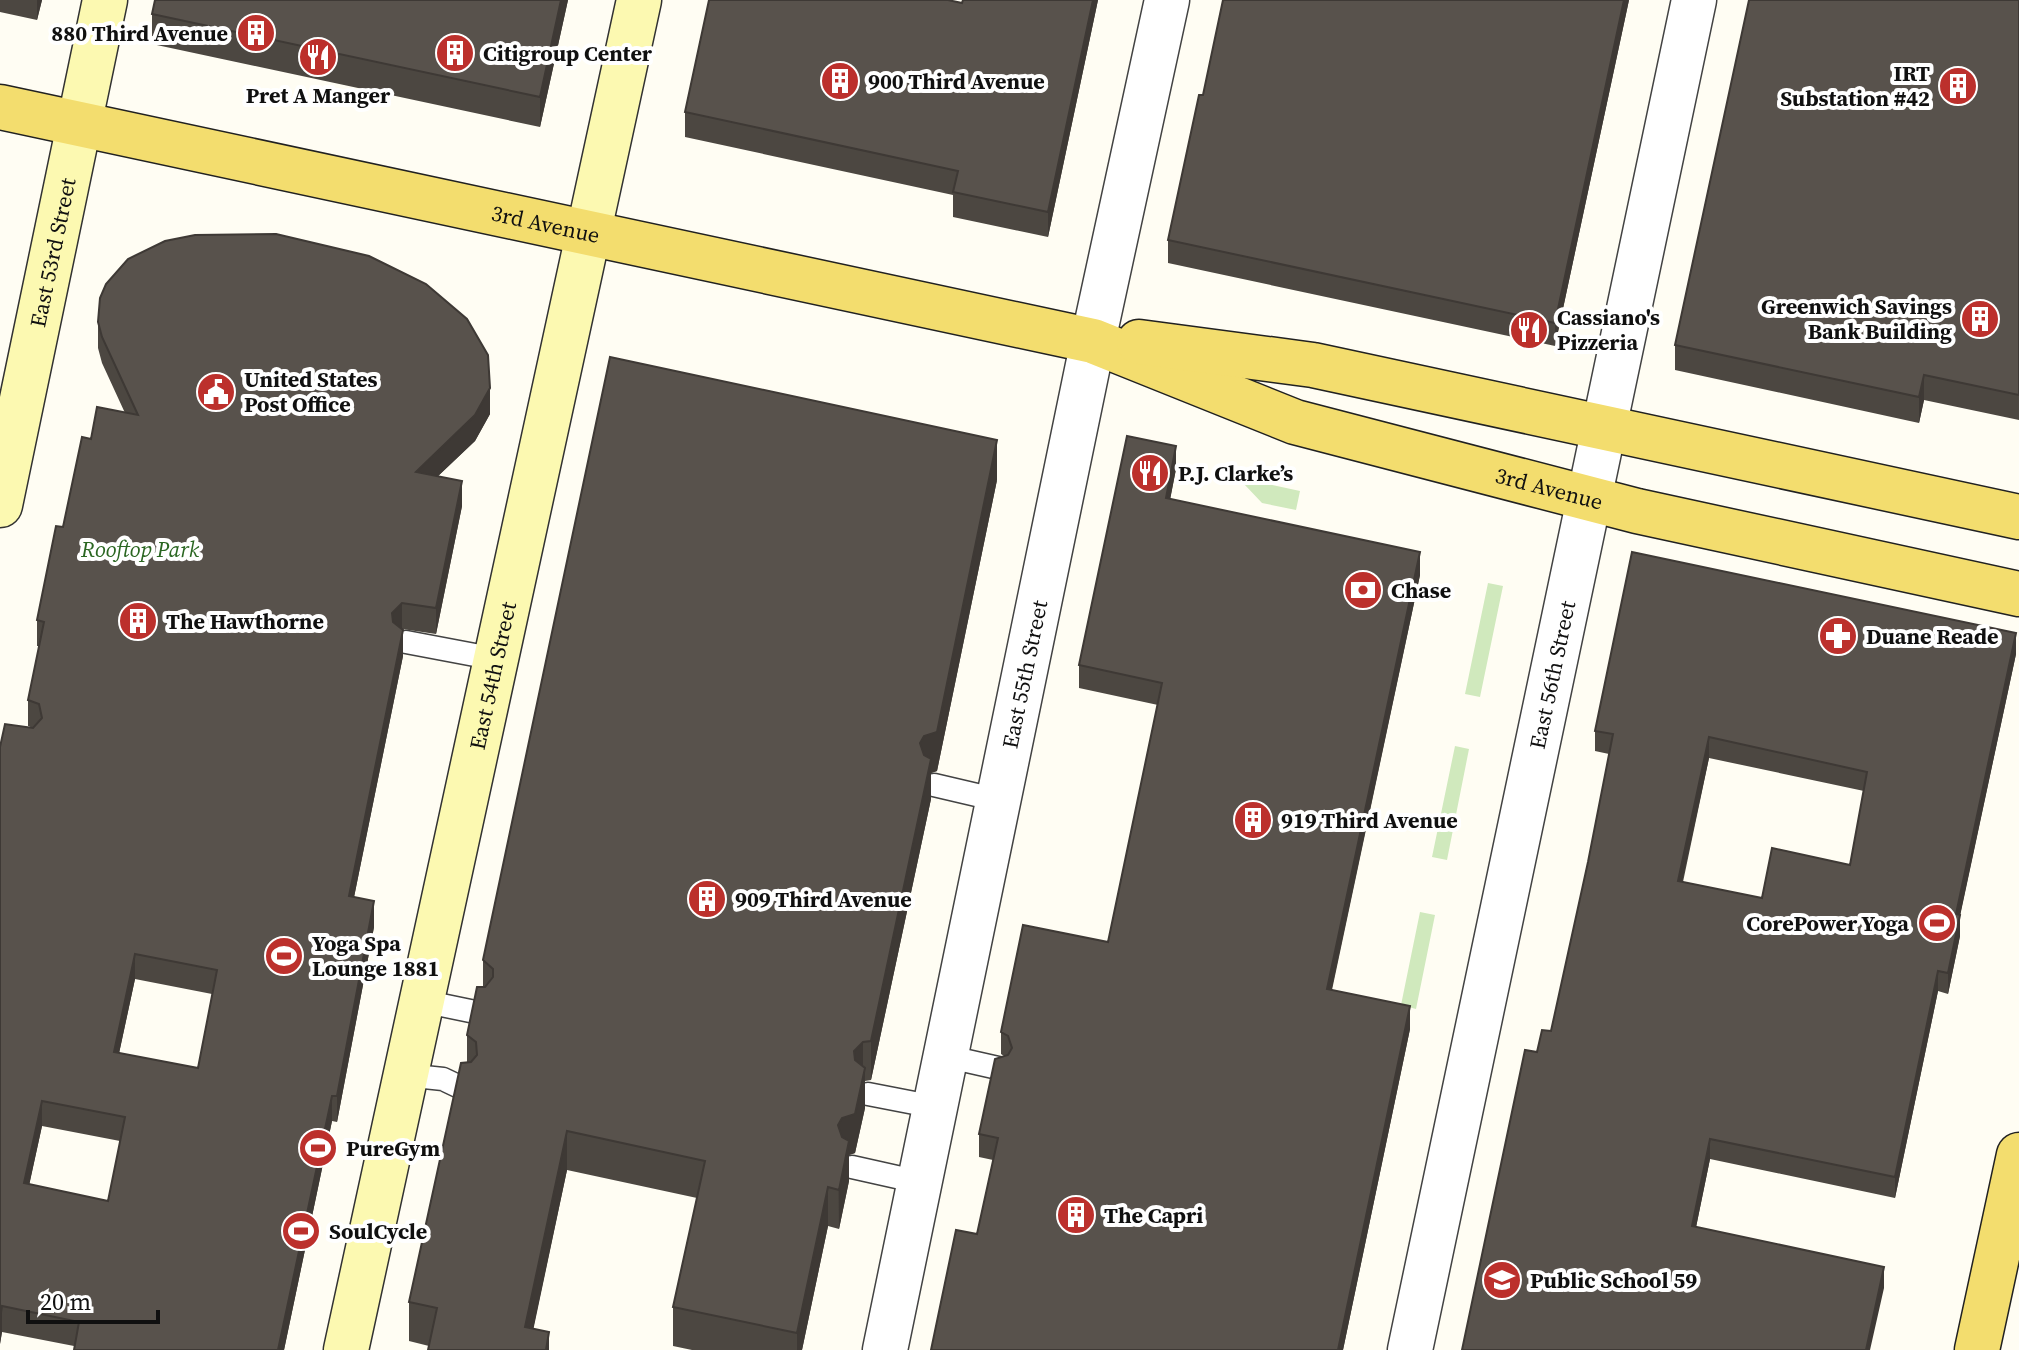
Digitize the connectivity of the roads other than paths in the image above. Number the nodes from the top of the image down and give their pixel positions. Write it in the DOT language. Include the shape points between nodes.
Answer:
graph roads {
  1 [pos="105,0"];
  2 [pos="639,0"];
  3 [pos="1167,0"];
  4 [pos="1694,0"];
  5 [pos="0,107"];
  6 [pos="79,124"];
  7 [pos="591,233"];
  8 [pos="1093,341"];
  9 [pos="1605,430"];
  10 [pos="1591,500"];
  11 [pos="0,505"];
  12 [pos="2019,517"];
  13 [pos="2019,594"];
  14 [pos="406,642"];
  15 [pos="496,659"];
  16 [pos="934,785"];
  17 [pos="998,800"];
  18 [pos="422,1001"];
  19 [pos="480,1013"];
  20 [pos="945,1056"];
  21 [pos="998,1068"];
  22 [pos="405,1075"];
  23 [pos="464,1089"];
  24 [pos="868,1094"];
  25 [pos="935,1107"];
  26 [pos="2019,1155"];
  27 [pos="852,1167"];
  28 [pos="919,1182"];
  29 [pos="346,1350"];
  30 [pos="885,1350"];
  31 [pos="1410,1350"];
  32 [pos="1977,1350"];
  1 -- 6 [label="main road, East 53rd Street"];
  2 -- 7 [label="main road, East 54th Street"];
  3 -- 8 [label="street, East 55th Street"];
  4 -- 9 [label="street, East 56th Street"];
  5 -- 6 [label="main road, 3rd Avenue"];
  6 -- 7 [label="main road, 3rd Avenue"];
  6 -- 11 [label="main road, East 53rd Street"];
  7 -- 8 [label="main road, 3rd Avenue"];
  7 -- 15 [label="main road, East 54th Street"];
  8 -- 9 [label="main road, 3rd Avenue" via="1142,342 1313,365"];
  8 -- 10 [label="main road, 3rd Avenue" via="1295,422"];
  8 -- 17 [label="street, East 55th Street"];
  9 -- 10 [label="street, East 56th Street"];
  9 -- 12 [label="main road, 3rd Avenue"];
  10 -- 13 [label="main road, 3rd Avenue"];
  10 -- 31 [label="street, East 56th Street"];
  14 -- 15 [label="lane"];
  15 -- 18 [label="main road, East 54th Street"];
  16 -- 17 [label="lane"];
  17 -- 20 [label="street, East 55th Street"];
  18 -- 19 [label="lane"];
  18 -- 22 [label="main road, East 54th Street"];
  20 -- 21 [label="lane"];
  20 -- 25 [label="street, East 55th Street"];
  22 -- 23 [label="lane" via="443,1079"];
  22 -- 29 [label="main road, East 54th Street"];
  24 -- 25 [label="lane"];
  25 -- 28 [label="street, East 55th Street"];
  26 -- 32 [label="main road"];
  27 -- 28 [label="lane"];
  28 -- 30 [label="street, East 55th Street"];
}
